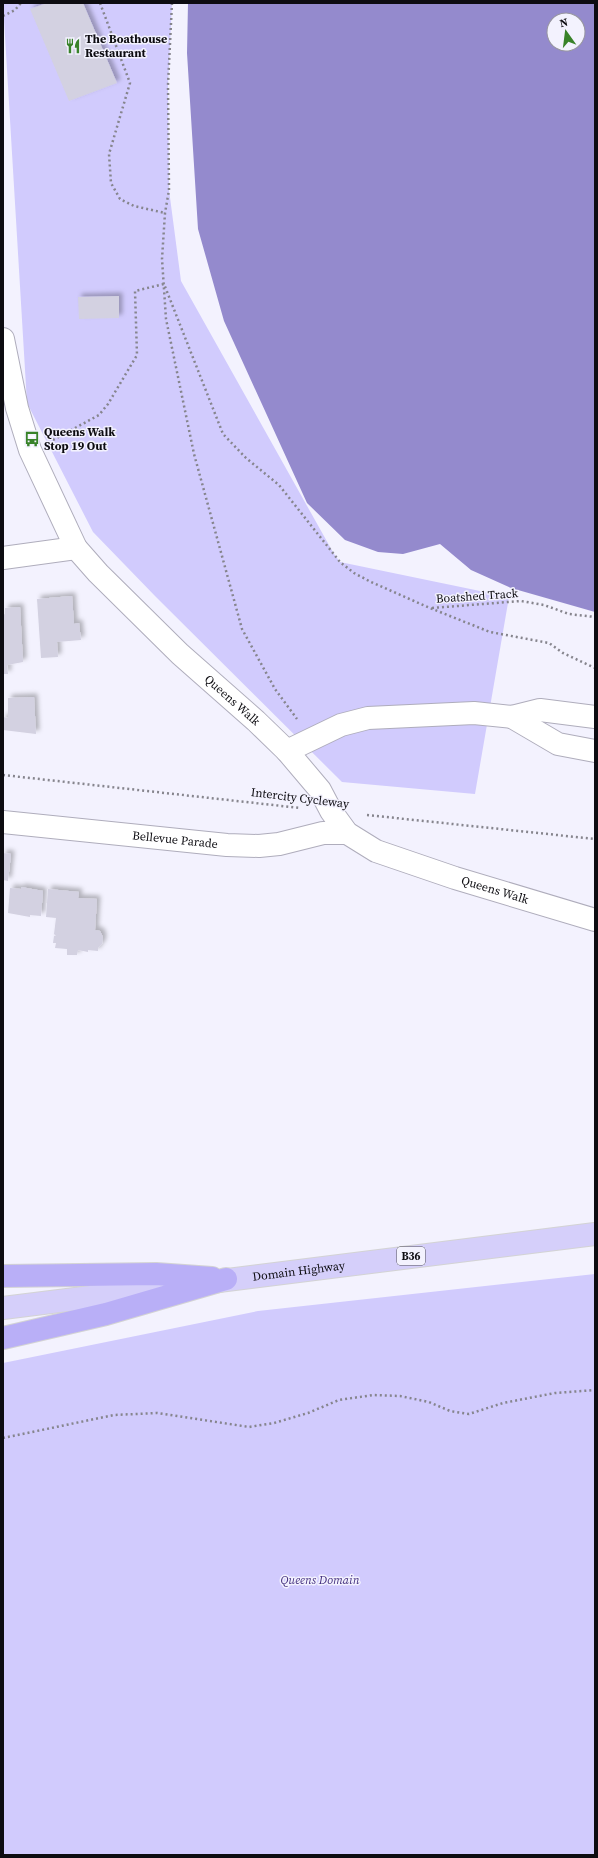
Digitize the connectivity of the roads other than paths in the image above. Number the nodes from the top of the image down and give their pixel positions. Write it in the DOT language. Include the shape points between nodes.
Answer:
graph roads {
  1 [pos="3,339"];
  2 [pos="76,548"];
  3 [pos="3,558"];
  4 [pos="512,717"];
  5 [pos="595,717"];
  6 [pos="295,748"];
  7 [pos="595,750"];
  8 [pos="3,822"];
  9 [pos="347,833"];
  10 [pos="595,920"];
  11 [pos="595,1234"];
  12 [pos="3,1276"];
  13 [pos="226,1279"];
  14 [pos="3,1308"];
  15 [pos="3,1338"];
  1 -- 2 [label="street, Queens Walk" via="17,408 30,450"];
  2 -- 3 [label="street"];
  2 -- 6 [label="street, Queens Walk" via="180,654 256,721"];
  4 -- 5 [label="street" via="540,710"];
  4 -- 6 [label="street" via="474,713 368,718 341,725"];
  4 -- 7 [label="street" via="558,744"];
  6 -- 9 [label="street, Queens Walk" via="331,811"];
  8 -- 9 [label="street, Bellevue Parade" via="227,845 259,846 279,844 323,833"];
  9 -- 10 [label="street, Queens Walk" via="376,851 455,878"];
  11 -- 13 [label="main road, Domain Highway / B36"];
  12 -- 13 [label="highway" via="156,1274"];
  13 -- 14 [label="main road, Domain Highway / B36"];
  13 -- 15 [label="highway" via="106,1314"];
}
